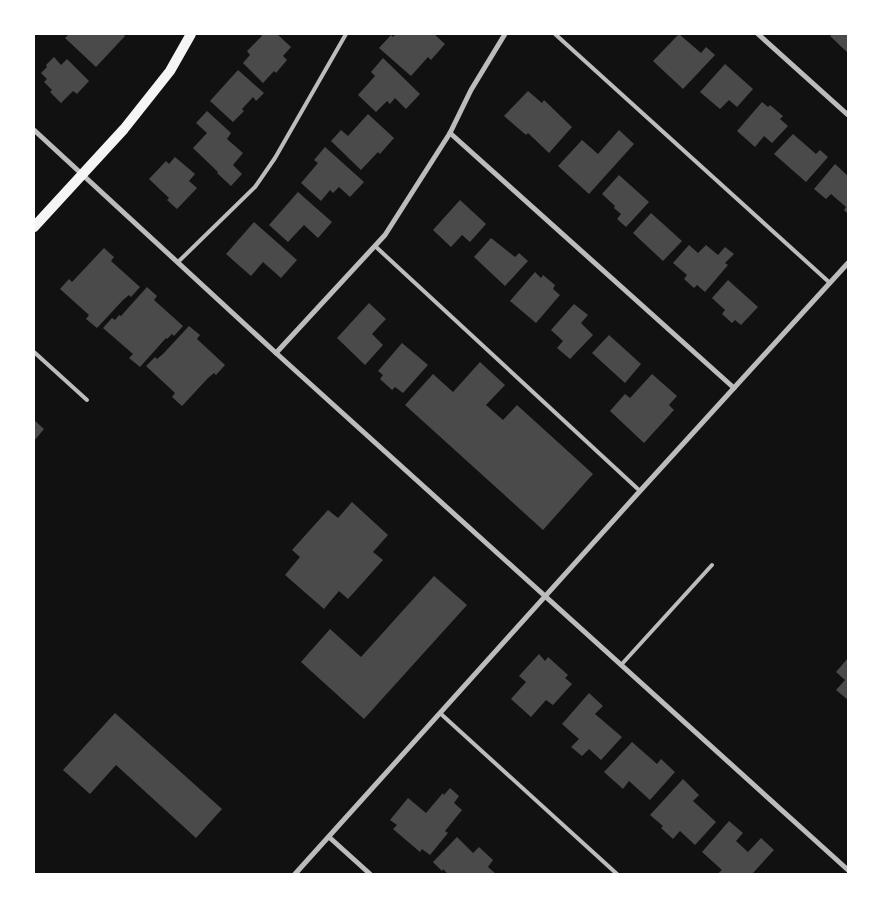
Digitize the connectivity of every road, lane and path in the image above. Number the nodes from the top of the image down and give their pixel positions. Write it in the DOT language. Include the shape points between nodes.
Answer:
graph roads {
  1 [pos="191,34"];
  2 [pos="346,34"];
  3 [pos="505,34"];
  4 [pos="555,34"];
  5 [pos="758,34"];
  6 [pos="848,116"];
  7 [pos="34,130"];
  8 [pos="450,133"];
  9 [pos="82,174"];
  10 [pos="34,227"];
  11 [pos="375,246"];
  12 [pos="178,262"];
  13 [pos="848,263"];
  14 [pos="830,283"];
  15 [pos="34,352"];
  16 [pos="276,353"];
  17 [pos="734,388"];
  18 [pos="87,400"];
  19 [pos="640,492"];
  20 [pos="712,565"];
  21 [pos="546,597"];
  22 [pos="621,665"];
  23 [pos="440,714"];
  24 [pos="329,837"];
  25 [pos="848,870"];
  26 [pos="296,874"];
  27 [pos="370,874"];
  28 [pos="617,874"];
  1 -- 9 [label="main road" via="170,71 124,129"];
  2 -- 12 [label="lane" via="255,187"];
  3 -- 8 [label="street" via="471,90"];
  4 -- 14 [label="lane"];
  5 -- 6 [label="street"];
  7 -- 9 [label="street"];
  8 -- 11 [label="street"];
  8 -- 17 [label="street"];
  9 -- 10 [label="main road"];
  9 -- 12 [label="street"];
  11 -- 16 [label="street"];
  11 -- 19 [label="lane"];
  12 -- 16 [label="street"];
  13 -- 14 [label="street"];
  14 -- 17 [label="street"];
  15 -- 18 [label="lane"];
  16 -- 21 [label="street"];
  17 -- 19 [label="street"];
  19 -- 21 [label="street"];
  20 -- 22 [label="lane"];
  21 -- 22 [label="street"];
  21 -- 23 [label="street"];
  22 -- 25 [label="street"];
  23 -- 24 [label="street"];
  23 -- 28 [label="lane"];
  24 -- 26 [label="street"];
  24 -- 27 [label="street"];
}
